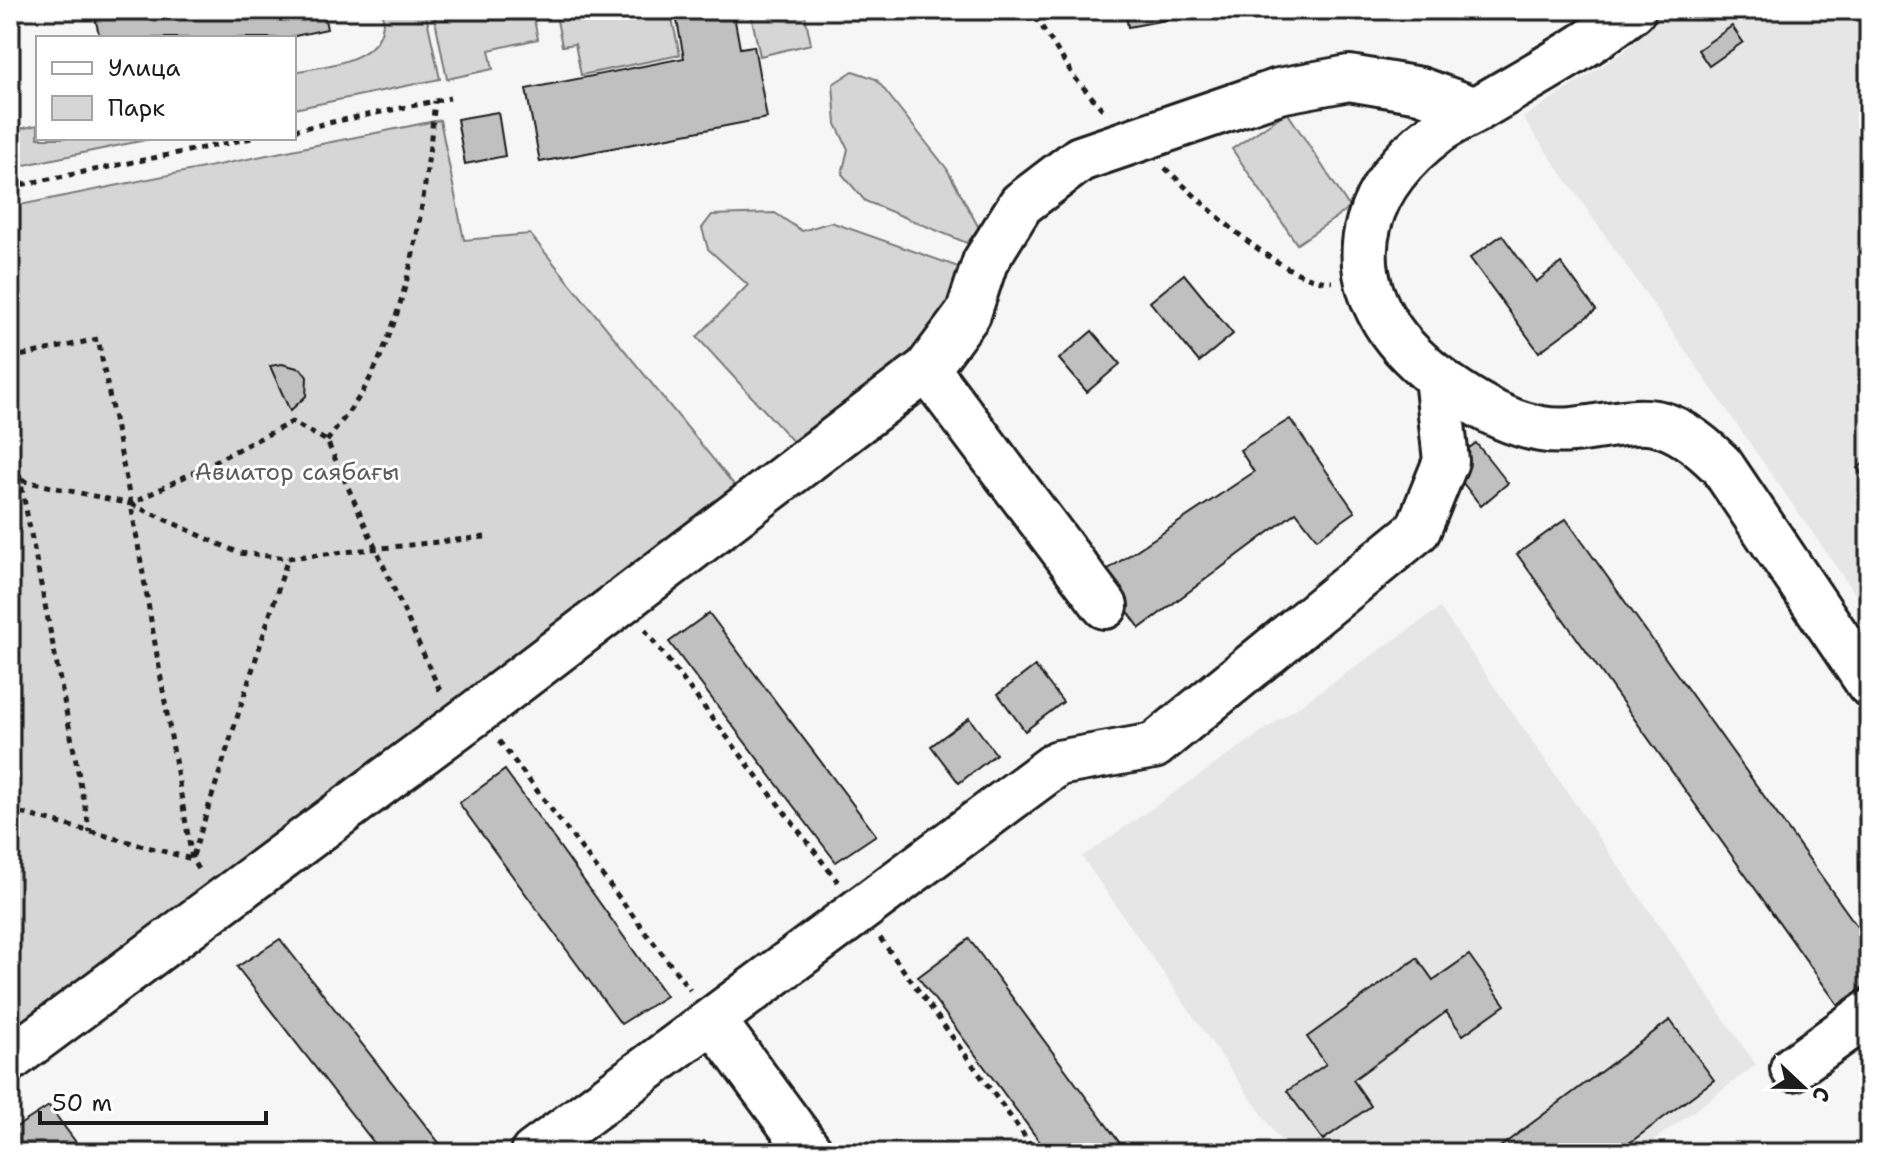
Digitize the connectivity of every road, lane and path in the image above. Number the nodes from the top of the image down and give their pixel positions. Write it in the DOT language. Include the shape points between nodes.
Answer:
graph roads {
  1 [pos="1026,10"];
  2 [pos="1633,10"];
  3 [pos="450,98"];
  4 [pos="435,101"];
  5 [pos="1476,110"];
  6 [pos="296,130"];
  7 [pos="1133,139"];
  8 [pos="242,140"];
  9 [pos="10,187"];
  10 [pos="1365,283"];
  11 [pos="10,358"];
  12 [pos="927,369"];
  13 [pos="1437,377"];
  14 [pos="10,428"];
  15 [pos="327,441"];
  16 [pos="10,478"];
  17 [pos="19,482"];
  18 [pos="131,504"];
  19 [pos="485,537"];
  20 [pos="376,548"];
  21 [pos="288,558"];
  22 [pos="622,600"];
  23 [pos="1105,606"];
  24 [pos="1869,684"];
  25 [pos="466,719"];
  26 [pos="10,810"];
  27 [pos="90,832"];
  28 [pos="192,859"];
  29 [pos="219,904"];
  30 [pos="860,911"];
  31 [pos="1869,1013"];
  32 [pos="713,1020"];
  33 [pos="10,1059"];
  34 [pos="1793,1068"];
  35 [pos="533,1153"];
  36 [pos="811,1153"];
  37 [pos="1037,1153"];
  1 -- 7 [label="path" via="1075,78"];
  2 -- 5 [label="street"];
  3 -- 4 [label="path"];
  4 -- 6 [label="path"];
  4 -- 15 [label="path" via="420,232 393,327 365,388"];
  5 -- 7 [label="street" via="1420,90 1349,78 1279,91"];
  5 -- 10 [label="street" via="1439,130 1396,172 1366,230"];
  7 -- 10 [label="path" via="1239,235 1295,272 1325,282"];
  7 -- 12 [label="street" via="1080,159 1021,204 985,262 968,314"];
  8 -- 9 [label="path"];
  10 -- 13 [label="street" via="1393,334"];
  11 -- 18 [label="path" via="98,339"];
  12 -- 22 [label="street"];
  12 -- 23 [label="street"];
  13 -- 24 [label="street" via="1523,426 1578,432 1656,423 1700,445 1721,465"];
  13 -- 30 [label="street" via="1446,461 1418,530 1154,746 1058,763"];
  14 -- 17 [label="path"];
  15 -- 18 [label="path" via="292,422"];
  15 -- 20 [label="path"];
  16 -- 17 [label="path"];
  17 -- 18 [label="path"];
  17 -- 27 [label="path"];
  18 -- 21 [label="path" via="239,553"];
  18 -- 28 [label="path"];
  19 -- 20 [label="path"];
  20 -- 21 [label="path"];
  20 -- 25 [label="path"];
  21 -- 28 [label="path"];
  22 -- 25 [label="street"];
  22 -- 30 [label="path"];
  25 -- 29 [label="street"];
  25 -- 32 [label="path"];
  26 -- 27 [label="path"];
  27 -- 28 [label="path"];
  28 -- 29 [label="path"];
  29 -- 33 [label="street"];
  30 -- 32 [label="street"];
  30 -- 37 [label="path"];
  31 -- 34 [label="street"];
  32 -- 35 [label="street"];
  32 -- 36 [label="street"];
}
